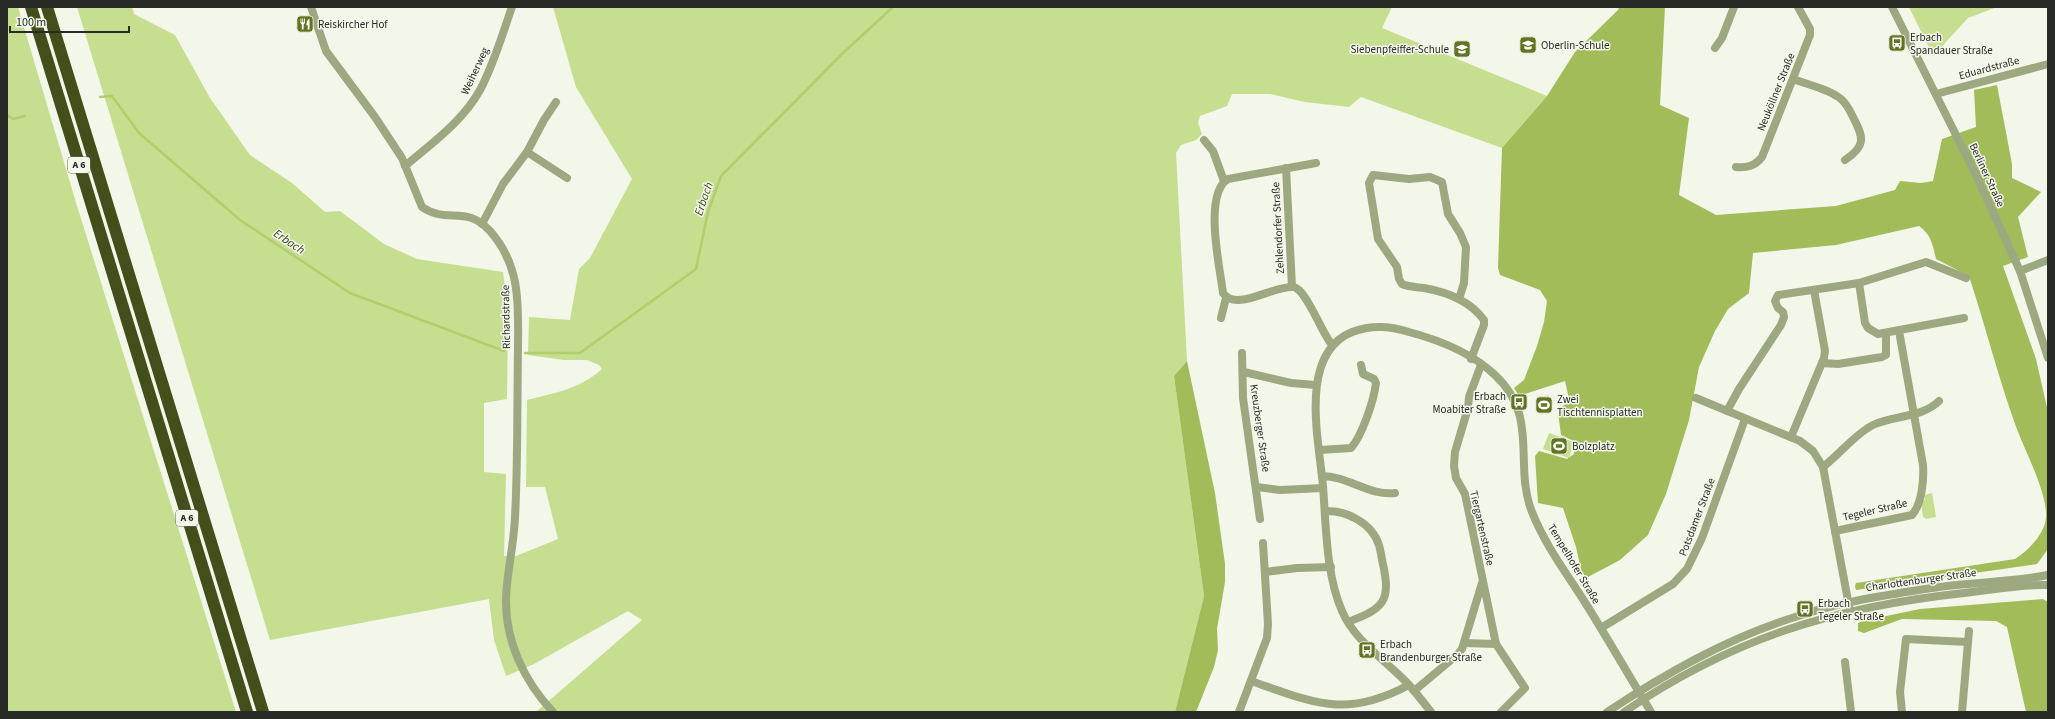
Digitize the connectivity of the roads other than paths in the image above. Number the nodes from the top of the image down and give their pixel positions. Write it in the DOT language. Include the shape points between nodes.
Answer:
graph roads {
  1 [pos="31,7"];
  2 [pos="47,7"];
  3 [pos="311,7"];
  4 [pos="512,7"];
  5 [pos="1734,7"];
  6 [pos="1798,7"];
  7 [pos="1892,7"];
  8 [pos="1715,48"];
  9 [pos="2048,64"];
  10 [pos="1793,79"];
  11 [pos="1936,94"];
  12 [pos="556,102"];
  13 [pos="1204,140"];
  14 [pos="527,152"];
  15 [pos="1845,160"];
  16 [pos="1316,163"];
  17 [pos="405,166"];
  18 [pos="1736,167"];
  19 [pos="1286,168"];
  20 [pos="567,178"];
  21 [pos="1224,181"];
  22 [pos="482,224"];
  23 [pos="2048,260"];
  24 [pos="2020,272"];
  25 [pos="1966,278"];
  26 [pos="1859,284"];
  27 [pos="1292,287"];
  28 [pos="1814,290"];
  29 [pos="1226,298"];
  30 [pos="1459,299"];
  31 [pos="1221,318"];
  32 [pos="1964,318"];
  33 [pos="1900,331"];
  34 [pos="1886,334"];
  35 [pos="1332,345"];
  36 [pos="1242,353"];
  37 [pos="2048,358"];
  38 [pos="1471,359"];
  39 [pos="1822,363"];
  40 [pos="1361,365"];
  41 [pos="1481,365"];
  42 [pos="1244,372"];
  43 [pos="1316,385"];
  44 [pos="1696,398"];
  45 [pos="1939,401"];
  46 [pos="1727,411"];
  47 [pos="1915,413"];
  48 [pos="1745,419"];
  49 [pos="1791,437"];
  50 [pos="1320,450"];
  51 [pos="1823,467"];
  52 [pos="1322,476"];
  53 [pos="1257,487"];
  54 [pos="1323,488"];
  55 [pos="1395,493"];
  56 [pos="1325,511"];
  57 [pos="1260,519"];
  58 [pos="1835,531"];
  59 [pos="1263,543"];
  60 [pos="1331,567"];
  61 [pos="1265,572"];
  62 [pos="2048,575"];
  63 [pos="1482,582"];
  64 [pos="2048,585"];
  65 [pos="1848,602"];
  66 [pos="1850,610"];
  67 [pos="1348,622"];
  68 [pos="1601,628"];
  69 [pos="1969,631"];
  70 [pos="1968,642"];
  71 [pos="1464,643"];
  72 [pos="1496,644"];
  73 [pos="1845,662"];
  74 [pos="1251,681"];
  75 [pos="1411,688"];
  76 [pos="1638,692"];
  77 [pos="1643,699"];
  78 [pos="247,712"];
  79 [pos="263,712"];
  80 [pos="553,712"];
  81 [pos="1239,712"];
  82 [pos="1431,712"];
  83 [pos="1502,712"];
  84 [pos="1607,712"];
  85 [pos="1624,712"];
  86 [pos="1651,712"];
  87 [pos="1851,712"];
  88 [pos="1902,712"];
  89 [pos="1962,712"];
  1 -- 78 [label="highway, A 6"];
  2 -- 79 [label="highway, A 6"];
  3 -- 17 [label="street, Richardstraße" via="326,51 375,117"];
  4 -- 17 [label="street, Weiherweg" via="488,74 473,100 456,122"];
  5 -- 8 [label="street" via="1722,38"];
  6 -- 10 [label="street, Neuköllner Straße" via="1810,29 1810,35"];
  7 -- 11 [label="street, Berliner Straße"];
  9 -- 11 [label="street, Eduardstraße"];
  10 -- 15 [label="street" via="1833,94 1846,104 1861,132 1861,142 1859,149"];
  10 -- 18 [label="street, Neuköllner Straße" via="1762,157 1758,163 1750,167"];
  11 -- 24 [label="street, Berliner Straße"];
  12 -- 14 [label="street"];
  13 -- 21 [label="street" via="1213,151"];
  14 -- 20 [label="street"];
  14 -- 22 [label="street" via="503,184"];
  16 -- 19 [label="street, Zehlendorfer Straße"];
  17 -- 22 [label="street, Richardstraße" via="422,207 437,215 469,216"];
  19 -- 21 [label="street, Zehlendorfer Straße" via="1228,178"];
  19 -- 27 [label="street, Zehlendorfer Straße"];
  21 -- 29 [label="street" via="1215,205 1214,227 1223,293"];
  22 -- 80 [label="street, Richardstraße" via="496,239 507,257 517,286 513,547 506,599 507,619 511,639 528,681"];
  23 -- 24 [label="street"];
  24 -- 37 [label="street, Berliner Straße"];
  25 -- 26 [label="street" via="1926,262"];
  26 -- 28 [label="street"];
  26 -- 34 [label="street" via="1865,323 1873,331"];
  27 -- 29 [label="street, Zehlendorfer Straße" via="1268,291 1248,300"];
  27 -- 35 [label="street, Zehlendorfer Straße" via="1302,291"];
  28 -- 39 [label="street" via="1825,351"];
  28 -- 46 [label="street" via="1780,294 1776,297 1775,305 1783,312 1782,325"];
  29 -- 31 [label="street"];
  30 -- 30 [label="street" via="1407,286 1399,279 1397,267 1378,239 1369,182 1373,175 1409,180 1430,177 1442,182 1448,214 1466,247 1464,283"];
  30 -- 38 [label="street" via="1479,313 1484,320"];
  32 -- 33 [label="street"];
  33 -- 34 [label="street"];
  33 -- 47 [label="street, Tegeler Straße"];
  34 -- 39 [label="street" via="1886,355 1882,357 1838,364"];
  35 -- 38 [label="street, Tempelhofer Straße" via="1356,330 1396,328 1430,338"];
  35 -- 43 [label="street, Tempelhofer Straße" via="1320,366"];
  36 -- 42 [label="street, Kreuzberger Straße"];
  38 -- 41 [label="street, Tempelhofer Straße"];
  39 -- 49 [label="street"];
  40 -- 50 [label="street" via="1362,374 1374,379 1376,383 1371,408 1359,438 1351,448"];
  41 -- 63 [label="street, Tiergartenstraße" via="1469,397 1454,466 1456,478 1465,494"];
  41 -- 68 [label="street, Tempelhofer Straße" via="1504,385 1521,416 1528,498 1539,528"];
  42 -- 43 [label="street, Kreuzberger Straße" via="1291,383"];
  42 -- 53 [label="street, Kreuzberger Straße" via="1242,398"];
  43 -- 50 [label="street, Tempelhofer Straße"];
  44 -- 46 [label="street, Tegeler Straße"];
  45 -- 47 [label="street" via="1930,409"];
  46 -- 48 [label="street, Tegeler Straße"];
  47 -- 51 [label="street" via="1884,420 1871,426"];
  47 -- 58 [label="street, Tegeler Straße" via="1924,473 1916,510 1912,514"];
  48 -- 49 [label="street, Tegeler Straße"];
  48 -- 68 [label="street, Potsdamer Straße" via="1702,538 1687,569 1673,584"];
  49 -- 51 [label="street, Tegeler Straße" via="1813,451"];
  50 -- 52 [label="street, Tempelhofer Straße"];
  51 -- 58 [label="street, Tegeler Straße"];
  52 -- 54 [label="street, Tempelhofer Straße"];
  52 -- 55 [label="street" via="1335,477 1378,493"];
  53 -- 54 [label="street, Kreuzberger Straße" via="1280,490"];
  53 -- 57 [label="street, Kreuzberger Straße"];
  54 -- 56 [label="street, Tempelhofer Straße"];
  56 -- 60 [label="street, Tempelhofer Straße"];
  56 -- 67 [label="street" via="1341,512 1358,520 1367,526 1379,544 1386,580 1383,600 1377,608"];
  58 -- 65 [label="street, Tegeler Straße"];
  59 -- 61 [label="street"];
  60 -- 61 [label="street"];
  60 -- 67 [label="street, Tempelhofer Straße" via="1337,598"];
  61 -- 74 [label="street" via="1268,624 1266,638"];
  62 -- 65 [label="street, Charlottenburger Straße" via="1927,588"];
  63 -- 71 [label="street, Tiergartenstraße"];
  63 -- 72 [label="street, Tiergartenstraße"];
  64 -- 66 [label="street, Charlottenburger Straße" via="1928,597"];
  65 -- 66 [label="street, Tegeler Straße"];
  65 -- 76 [label="street, Charlottenburger Straße" via="1793,617 1751,633 1707,653"];
  66 -- 77 [label="street, Charlottenburger Straße" via="1734,649"];
  67 -- 75 [label="street, Tempelhofer Straße"];
  68 -- 76 [label="street, Tempelhofer Straße"];
  69 -- 70 [label="street"];
  70 -- 88 [label="street" via="1906,639 1904,641 1900,692"];
  70 -- 89 [label="street"];
  71 -- 72 [label="street"];
  71 -- 75 [label="street" via="1457,655"];
  72 -- 83 [label="street, Tiergartenstraße" via="1525,688"];
  73 -- 87 [label="street"];
  74 -- 75 [label="street" via="1319,704 1339,707 1361,706"];
  74 -- 81 [label="street"];
  75 -- 82 [label="street, Tempelhofer Straße"];
  76 -- 77 [label="street, Tempelhofer Straße"];
  76 -- 84 [label="street, Charlottenburger Straße"];
  77 -- 85 [label="street, Charlottenburger Straße"];
  77 -- 86 [label="street, Tempelhofer Straße"];
}
